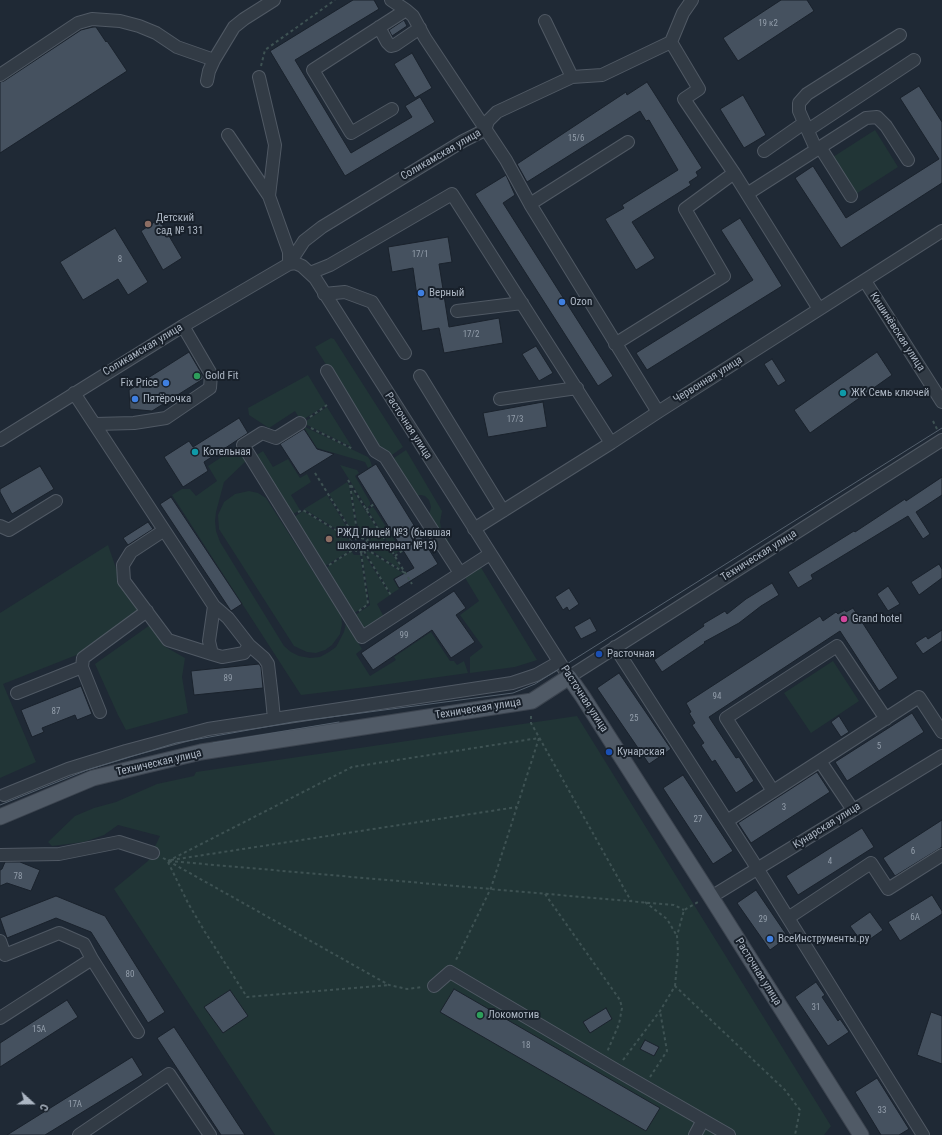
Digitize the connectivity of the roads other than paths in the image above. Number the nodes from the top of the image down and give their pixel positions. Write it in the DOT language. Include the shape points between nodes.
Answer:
graph roads {
  1 [pos="274,0"];
  2 [pos="391,0"];
  3 [pos="692,0"];
  4 [pos="406,10"];
  5 [pos="545,21"];
  6 [pos="380,27"];
  7 [pos="420,28"];
  8 [pos="900,34"];
  9 [pos="671,42"];
  10 [pos="214,60"];
  11 [pos="914,60"];
  12 [pos="0,75"];
  13 [pos="259,77"];
  14 [pos="572,77"];
  15 [pos="207,81"];
  16 [pos="392,109"];
  17 [pos="806,127"];
  18 [pos="484,130"];
  19 [pos="228,135"];
  20 [pos="628,142"];
  21 [pos="818,148"];
  22 [pos="764,151"];
  23 [pos="908,160"];
  24 [pos="734,173"];
  25 [pos="747,194"];
  26 [pos="269,196"];
  27 [pos="851,196"];
  28 [pos="530,204"];
  29 [pos="942,231"];
  30 [pos="289,264"];
  31 [pos="306,270"];
  32 [pos="864,281"];
  33 [pos="324,294"];
  34 [pos="522,303"];
  35 [pos="819,309"];
  36 [pos="457,311"];
  37 [pos="183,326"];
  38 [pos="615,344"];
  39 [pos="405,353"];
  40 [pos="328,371"];
  41 [pos="420,376"];
  42 [pos="576,388"];
  43 [pos="74,393"];
  44 [pos="500,399"];
  45 [pos="942,402"];
  46 [pos="658,412"];
  47 [pos="300,423"];
  48 [pos="95,424"];
  49 [pos="0,440"];
  50 [pos="942,440"];
  51 [pos="611,443"];
  52 [pos="56,501"];
  53 [pos="503,512"];
  54 [pos="0,526"];
  55 [pos="474,530"];
  56 [pos="163,531"];
  57 [pos="490,554"];
  58 [pos="460,573"];
  59 [pos="214,606"];
  60 [pos="147,612"];
  61 [pos="249,645"];
  62 [pos="615,647"];
  63 [pos="212,654"];
  64 [pos="559,662"];
  65 [pos="82,667"];
  66 [pos="569,677"];
  67 [pos="17,693"];
  68 [pos="100,712"];
  69 [pos="274,719"];
  70 [pos="886,719"];
  71 [pos="942,732"];
  72 [pos="942,756"];
  73 [pos="820,761"];
  74 [pos="773,791"];
  75 [pos="4,794"];
  76 [pos="853,810"];
  77 [pos="0,817"];
  78 [pos="727,821"];
  79 [pos="153,853"];
  80 [pos="0,855"];
  81 [pos="942,855"];
  82 [pos="757,869"];
  83 [pos="705,899"];
  84 [pos="788,918"];
  85 [pos="0,941"];
  86 [pos="92,959"];
  87 [pos="434,986"];
  88 [pos="0,1018"];
  89 [pos="138,1032"];
  90 [pos="703,1120"];
  91 [pos="79,1135"];
  92 [pos="210,1135"];
  93 [pos="695,1135"];
  94 [pos="729,1135"];
  95 [pos="861,1135"];
  96 [pos="923,1135"];
  1 -- 10 [label="street" via="234,27"];
  2 -- 4 [label="street"];
  3 -- 9 [label="street" via="683,13"];
  4 -- 6 [label="street"];
  4 -- 7 [label="street"];
  5 -- 14 [label="street"];
  6 -- 7 [label="street" via="391,46"];
  6 -- 16 [label="street" via="313,70 351,133"];
  7 -- 18 [label="street"];
  8 -- 17 [label="street" via="807,94 799,103 799,111"];
  9 -- 14 [label="street, Соликамская улица" via="602,75"];
  9 -- 24 [label="street" via="699,89 684,100"];
  10 -- 12 [label="street" via="177,47 156,33 139,26 120,21 92,19 78,23"];
  10 -- 15 [label="street"];
  11 -- 17 [label="street"];
  13 -- 26 [label="street" via="275,145"];
  14 -- 18 [label="street, Соликамская улица" via="497,112 488,121"];
  17 -- 21 [label="street"];
  17 -- 22 [label="street"];
  18 -- 28 [label="street" via="506,160"];
  18 -- 30 [label="street, Соликамская улица" via="322,227 304,241"];
  19 -- 26 [label="street"];
  20 -- 28 [label="street"];
  21 -- 23 [label="street" via="866,118 877,117 886,126"];
  21 -- 25 [label="street"];
  21 -- 27 [label="street"];
  24 -- 25 [label="street"];
  24 -- 38 [label="street" via="685,209 724,276"];
  25 -- 35 [label="street"];
  26 -- 30 [label="street" via="289,252"];
  28 -- 38 [label="street"];
  29 -- 32 [label="street, Червонная улица"];
  30 -- 31 [label="street" via="295,263"];
  30 -- 37 [label="street, Соликамская улица"];
  31 -- 33 [label="street, Расточная улица"];
  31 -- 34 [label="street" via="330,265 452,194"];
  32 -- 35 [label="street, Червонная улица"];
  32 -- 45 [label="street, Кишинёвская улица"];
  33 -- 39 [label="street" via="344,292 372,302"];
  33 -- 55 [label="street, Расточная улица"];
  34 -- 36 [label="street"];
  34 -- 42 [label="street"];
  35 -- 46 [label="street, Червонная улица"];
  37 -- 43 [label="street, Соликамская улица"];
  37 -- 48 [label="street" via="211,374 210,388 166,418 134,423"];
  38 -- 46 [label="street"];
  40 -- 58 [label="street" via="375,451 385,456"];
  41 -- 53 [label="street"];
  42 -- 44 [label="street"];
  42 -- 51 [label="street"];
  43 -- 48 [label="street"];
  43 -- 49 [label="street, Соликамская улица"];
  46 -- 51 [label="street, Червонная улица"];
  47 -- 58 [label="street" via="276,438 262,433 243,446 362,637"];
  48 -- 56 [label="street"];
  50 -- 62 [label="street, Техническая улица"];
  51 -- 53 [label="street, Червонная улица"];
  52 -- 54 [label="street" via="9,530"];
  53 -- 55 [label="street, Червонная улица"];
  55 -- 57 [label="street, Расточная улица"];
  56 -- 59 [label="street"];
  56 -- 60 [label="street" via="131,552 123,565 124,581"];
  57 -- 58 [label="street"];
  57 -- 64 [label="street, Расточная улица"];
  59 -- 61 [label="street" via="228,618"];
  59 -- 63 [label="street" via="209,641"];
  60 -- 63 [label="street" via="168,640"];
  60 -- 65 [label="street" via="83,658"];
  61 -- 63 [label="street" via="244,652 222,657"];
  61 -- 69 [label="street" via="268,664"];
  62 -- 66 [label="street, Техническая улица"];
  62 -- 78 [label="street"];
  64 -- 66 [label="street, Расточная улица"];
  64 -- 69 [label="street" via="536,675 512,683"];
  65 -- 67 [label="street"];
  65 -- 68 [label="street"];
  66 -- 77 [label="main road, Техническая улица" via="532,701 201,752 93,778"];
  66 -- 83 [label="main road, Расточная улица" via="583,696"];
  69 -- 75 [label="street" via="208,729 126,751"];
  70 -- 71 [label="street" via="919,697"];
  70 -- 73 [label="street"];
  70 -- 74 [label="street" via="838,646 831,650 726,718"];
  72 -- 76 [label="street, Кунарская улица"];
  73 -- 74 [label="street"];
  73 -- 76 [label="street"];
  74 -- 78 [label="street"];
  76 -- 82 [label="street, Кунарская улица"];
  78 -- 82 [label="street"];
  79 -- 80 [label="street" via="119,842 59,854"];
  81 -- 84 [label="street" via="888,889 871,863"];
  82 -- 83 [label="street, Кунарская улица"];
  82 -- 84 [label="street"];
  83 -- 95 [label="main road, Расточная улица"];
  84 -- 96 [label="street"];
  85 -- 86 [label="street" via="5,955 59,933 84,944"];
  86 -- 88 [label="street"];
  86 -- 89 [label="street"];
  87 -- 90 [label="street" via="450,972"];
  90 -- 93 [label="street"];
  90 -- 94 [label="street"];
  91 -- 92 [label="street" via="170,1074"];
}
